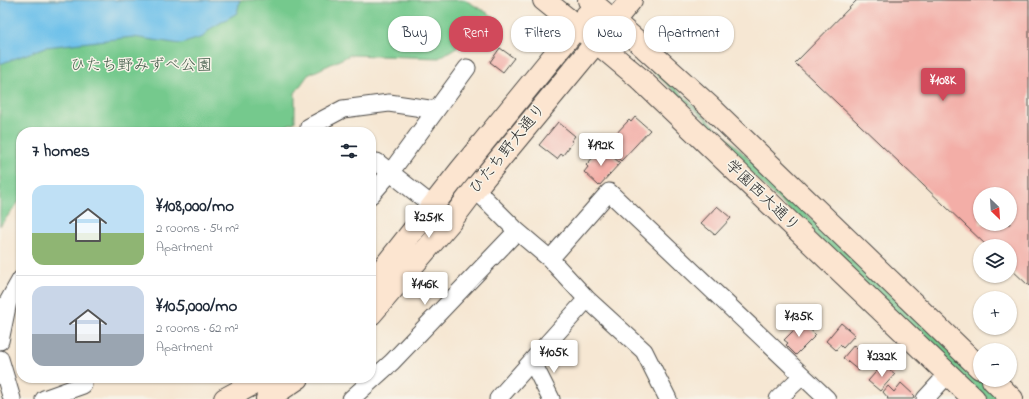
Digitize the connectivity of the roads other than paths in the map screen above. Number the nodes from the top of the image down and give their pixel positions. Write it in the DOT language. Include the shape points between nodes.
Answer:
graph roads {
  1 [pos="544,0"];
  2 [pos="631,0"];
  3 [pos="594,2"];
  4 [pos="609,16"];
  5 [pos="618,16"];
  6 [pos="577,26"];
  7 [pos="583,31"];
  8 [pos="636,41"];
  9 [pos="588,52"];
  10 [pos="608,52"];
  11 [pos="467,68"];
  12 [pos="436,110"];
  13 [pos="309,127"];
  14 [pos="376,162"];
  15 [pos="390,173"];
  16 [pos="376,189"];
  17 [pos="475,189"];
  18 [pos="433,206"];
  19 [pos="517,231"];
  20 [pos="550,259"];
  21 [pos="376,278"];
  22 [pos="16,288"];
  23 [pos="587,299"];
  24 [pos="376,308"];
  25 [pos="0,341"];
  26 [pos="0,359"];
  27 [pos="532,361"];
  28 [pos="973,361"];
  29 [pos="948,374"];
  30 [pos="376,376"];
  31 [pos="802,376"];
  32 [pos="255,383"];
  33 [pos="291,383"];
  34 [pos="369,383"];
  35 [pos="85,387"];
  36 [pos="1000,387"];
  37 [pos="12,399"];
  38 [pos="44,399"];
  39 [pos="225,399"];
  40 [pos="268,399"];
  41 [pos="351,399"];
  42 [pos="498,399"];
  43 [pos="551,399"];
  44 [pos="668,399"];
  45 [pos="778,399"];
  46 [pos="826,399"];
  47 [pos="925,399"];
  48 [pos="974,399"];
  49 [pos="1012,399"];
  1 -- 6 [label="main road, 学園西大通り"];
  2 -- 5 [label="main road, ひたち野大通り"];
  3 -- 4 [label="main road, 学園西大通り"];
  3 -- 6 [label="main road, ひたち野大通り"];
  6 -- 7 [label="main road, 学園西大通り"];
  6 -- 18 [label="main road, ひたち野大通り"];
  8 -- 28 [label="main road, 学園西大通り" via="710,107"];
  9 -- 17 [label="main road, ひたち野大通り"];
  10 -- 29 [label="main road, 学園西大通り" via="639,78"];
  11 -- 12 [label="street"];
  12 -- 13 [label="street" via="389,103 343,109"];
  12 -- 15 [label="street"];
  14 -- 15 [label="street"];
  15 -- 16 [label="street"];
  15 -- 18 [label="street"];
  17 -- 19 [label="street"];
  17 -- 24 [label="main road, ひたち野大通り"];
  18 -- 21 [label="main road, ひたち野大通り"];
  19 -- 20 [label="street"];
  19 -- 30 [label="street"];
  20 -- 23 [label="street"];
  20 -- 31 [label="street" via="609,192"];
  22 -- 25 [label="street" via="8,302"];
  23 -- 27 [label="street"];
  23 -- 44 [label="street" via="644,351"];
  26 -- 37 [label="street"];
  27 -- 42 [label="street"];
  27 -- 43 [label="street"];
  29 -- 47 [label="street"];
  29 -- 48 [label="main road, 学園西大通り"];
  31 -- 45 [label="street"];
  31 -- 46 [label="street"];
  32 -- 39 [label="main road"];
  33 -- 40 [label="main road"];
  34 -- 41 [label="street"];
  35 -- 38 [label="street"];
  36 -- 49 [label="main road"];
}
